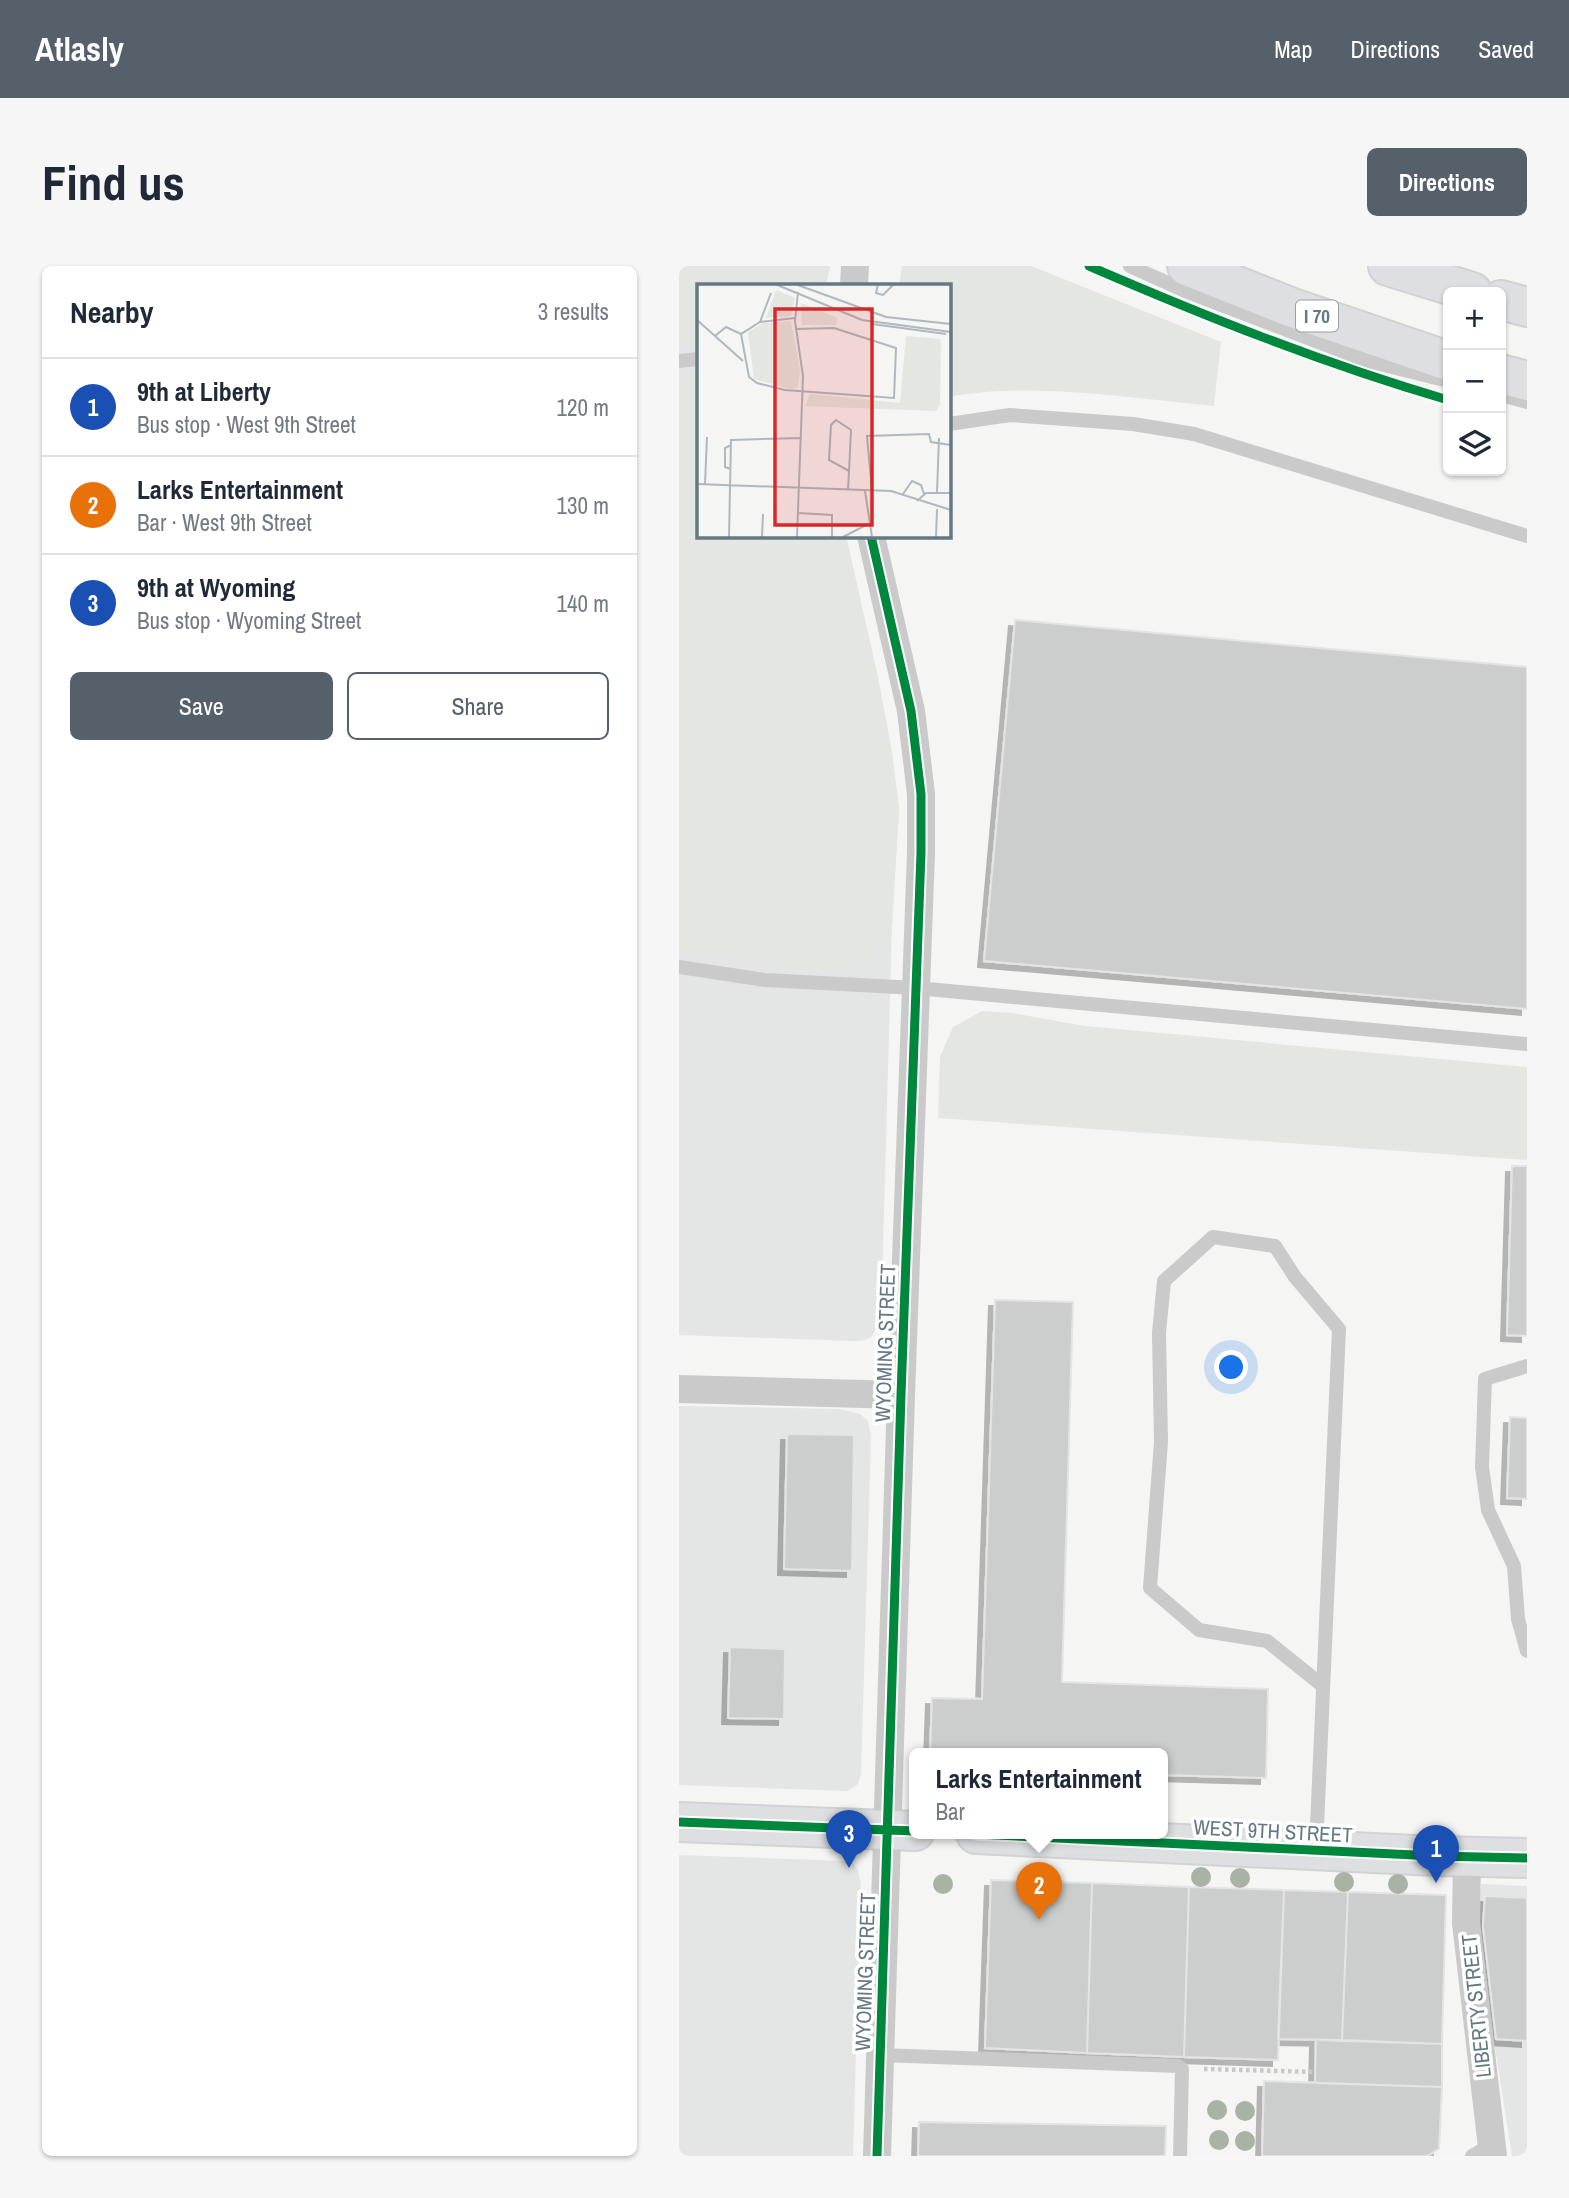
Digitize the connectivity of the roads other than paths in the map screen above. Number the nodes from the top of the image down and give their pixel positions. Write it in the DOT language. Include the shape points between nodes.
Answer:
graph roads {
  1 [pos="855,266"];
  2 [pos="1130,266"];
  3 [pos="1187,266"];
  4 [pos="1388,266"];
  5 [pos="853,284"];
  6 [pos="1456,287"];
  7 [pos="1506,301"];
  8 [pos="1527,307"];
  9 [pos="697,359"];
  10 [pos="1443,359"];
  11 [pos="679,361"];
  12 [pos="1506,375"];
  13 [pos="1443,381"];
  14 [pos="1527,381"];
  15 [pos="1506,396"];
  16 [pos="1527,402"];
  17 [pos="950,424"];
  18 [pos="1527,536"];
  19 [pos="871,537"];
  20 [pos="679,967"];
  21 [pos="916,988"];
  22 [pos="1527,1044"];
  23 [pos="1527,1366"];
  24 [pos="679,1389"];
  25 [pos="901,1395"];
  26 [pos="1527,1651"];
  27 [pos="1323,1686"];
  28 [pos="679,1822"];
  29 [pos="901,1830"];
  30 [pos="1082,1839"];
  31 [pos="1316,1850"];
  32 [pos="1467,1856"];
  33 [pos="1527,1858"];
  34 [pos="880,2055"];
  35 [pos="1485,2152"];
  36 [pos="877,2156"];
  37 [pos="1180,2156"];
  1 -- 5 [label="street"];
  2 -- 13 [label="lane" via="1368,361"];
  3 -- 10 [label="main road, I 70"];
  4 -- 6 [label="main road"];
  7 -- 8 [label="main road"];
  9 -- 11 [label="lane"];
  12 -- 14 [label="main road"];
  15 -- 16 [label="lane"];
  17 -- 18 [label="lane" via="1010,415 1133,424 1194,434"];
  19 -- 21 [label="street, WYOMING STREET" via="911,712 921,794"];
  20 -- 21 [label="lane" via="765,980"];
  21 -- 22 [label="lane"];
  21 -- 25 [label="street, WYOMING STREET"];
  23 -- 26 [label="lane" via="1485,1379 1482,1467 1488,1510 1514,1566 1518,1619"];
  24 -- 25 [label="street"];
  25 -- 29 [label="street, WYOMING STREET"];
  27 -- 27 [label="lane" via="1339,1329 1275,1246 1213,1237 1164,1281 1159,1333 1161,1441 1150,1588 1199,1629 1267,1641"];
  27 -- 31 [label="lane"];
  28 -- 29 [label="main road"];
  29 -- 34 [label="street, WYOMING STREET"];
  30 -- 31 [label="main road, WEST 9TH STREET"];
  31 -- 32 [label="main road, WEST 9TH STREET"];
  32 -- 33 [label="main road, WEST 9TH STREET"];
  32 -- 35 [label="street, LIBERTY STREET" via="1466,1923"];
  34 -- 36 [label="street, WYOMING STREET"];
  34 -- 37 [label="lane" via="1178,2066 1182,2068"];
}
